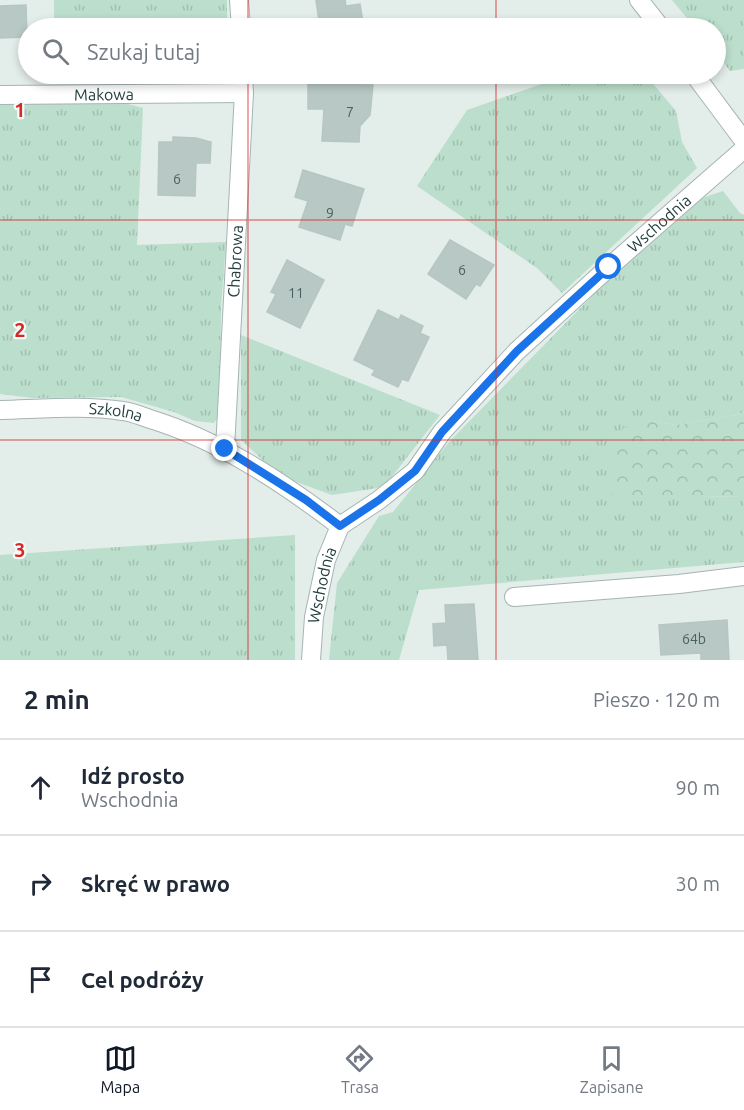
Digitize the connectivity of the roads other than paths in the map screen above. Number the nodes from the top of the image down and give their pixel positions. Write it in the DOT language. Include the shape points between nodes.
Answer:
graph roads {
  1 [pos="239,0"];
  2 [pos="639,0"];
  3 [pos="240,18"];
  4 [pos="653,18"];
  5 [pos="244,84"];
  6 [pos="701,84"];
  7 [pos="244,93"];
  8 [pos="0,95"];
  9 [pos="744,141"];
  10 [pos="744,149"];
  11 [pos="0,410"];
  12 [pos="225,449"];
  13 [pos="340,526"];
  14 [pos="744,576"];
  15 [pos="514,597"];
  16 [pos="311,660"];
  1 -- 3 [label="street"];
  2 -- 4 [label="street"];
  5 -- 7 [label="street, Chabrowa"];
  6 -- 9 [label="street"];
  7 -- 8 [label="street, Makowa"];
  7 -- 12 [label="street, Chabrowa"];
  10 -- 13 [label="street, Wschodnia" via="517,351 442,432 415,471"];
  11 -- 12 [label="street, Szkolna" via="124,411 171,425"];
  12 -- 13 [label="street, Szkolna"];
  13 -- 16 [label="street, Wschodnia" via="326,560 314,616"];
  14 -- 15 [label="street" via="679,585"];
}
